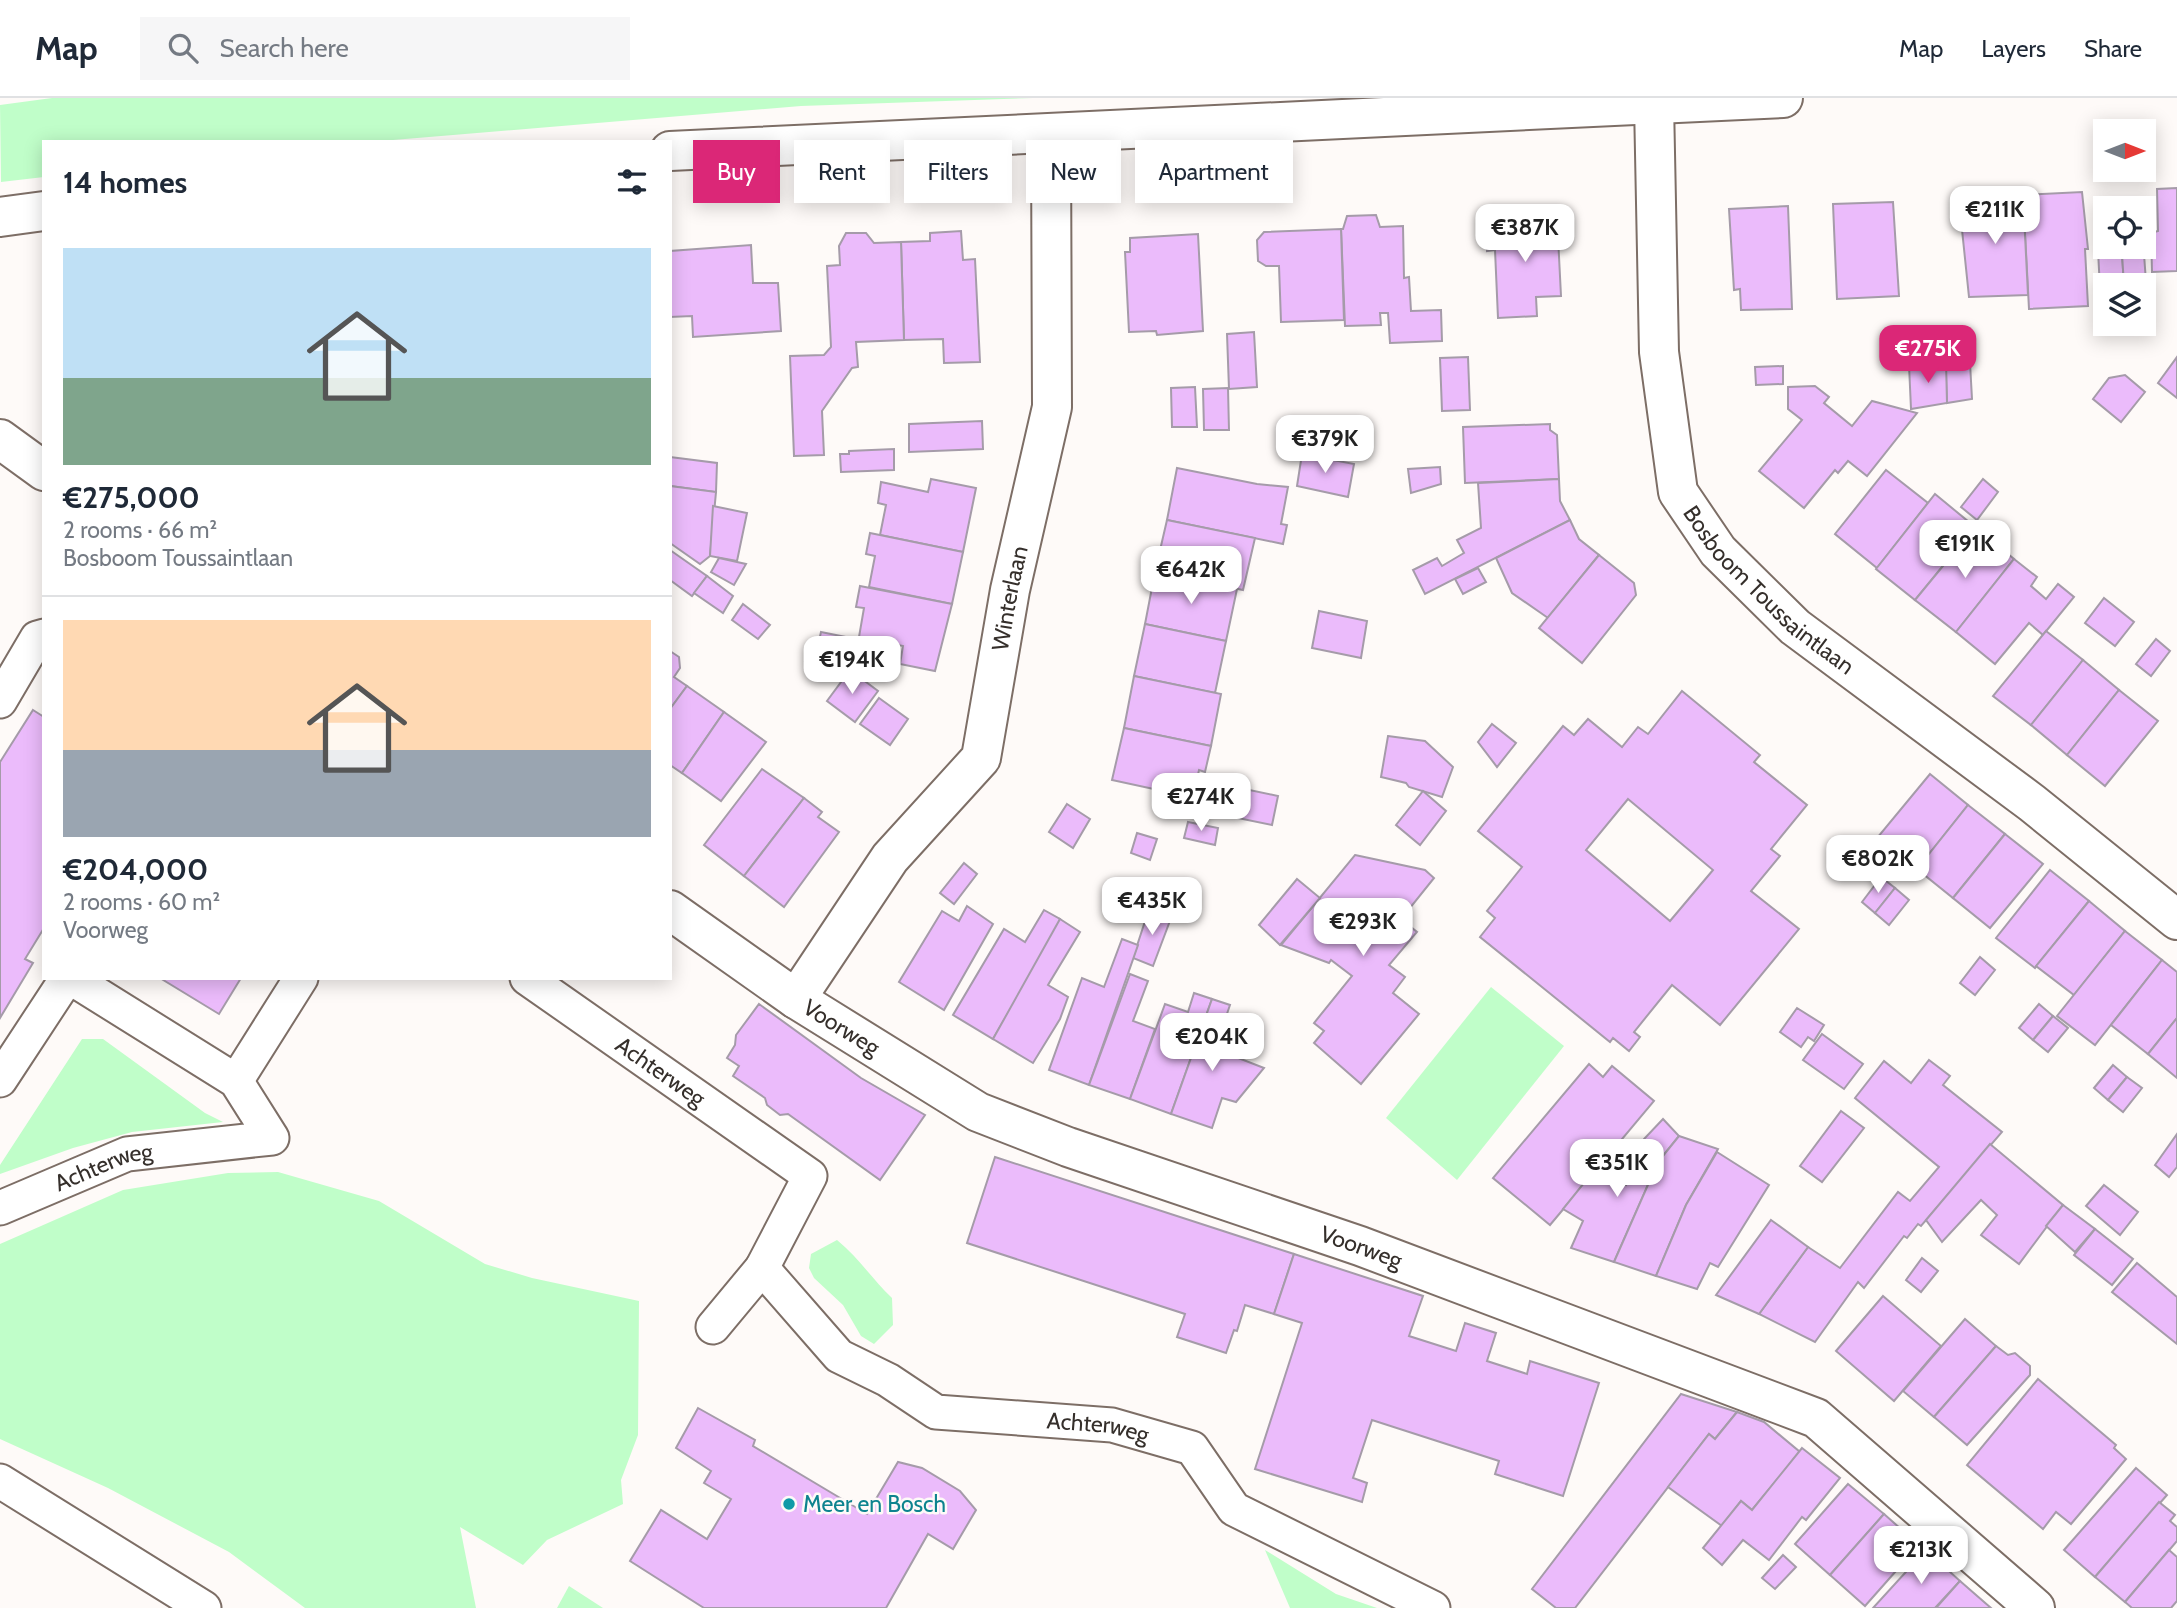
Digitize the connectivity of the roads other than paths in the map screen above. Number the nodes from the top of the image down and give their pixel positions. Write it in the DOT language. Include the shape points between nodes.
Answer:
graph roads {
  1 [pos="1783,98"];
  2 [pos="1654,103"];
  3 [pos="1319,109"];
  4 [pos="1051,134"];
  5 [pos="672,151"];
  6 [pos="42,211"];
  7 [pos="0,217"];
  8 [pos="0,439"];
  9 [pos="42,470"];
  10 [pos="42,637"];
  11 [pos="0,701"];
  12 [pos="672,912"];
  13 [pos="2177,920"];
  14 [pos="68,980"];
  15 [pos="72,980"];
  16 [pos="300,980"];
  17 [pos="530,980"];
  18 [pos="796,999"];
  19 [pos="0,1080"];
  20 [pos="236,1081"];
  21 [pos="0,1208"];
  22 [pos="762,1268"];
  23 [pos="713,1328"];
  24 [pos="0,1481"];
  25 [pos="204,1608"];
  26 [pos="1433,1608"];
  27 [pos="2035,1608"];
  1 -- 2 [label="street"];
  2 -- 3 [label="street"];
  2 -- 13 [label="street, Bosboom Toussaintlaan" via="1659,352 1678,492 1717,551 1795,626 2032,803"];
  3 -- 4 [label="street"];
  4 -- 5 [label="street"];
  4 -- 18 [label="street, Winterlaan" via="1052,407 1010,590 981,758 890,858"];
  6 -- 7 [label="street"];
  8 -- 9 [label="street"];
  10 -- 11 [label="lane"];
  12 -- 18 [label="street, Voorweg"];
  14 -- 19 [label="lane, Achterweg"];
  15 -- 20 [label="lane, Achterweg"];
  16 -- 20 [label="lane"];
  17 -- 22 [label="lane, Achterweg" via="810,1176"];
  18 -- 27 [label="street, Voorweg" via="978,1112 1360,1246 1816,1418"];
  20 -- 21 [label="lane, Achterweg" via="272,1138 127,1154"];
  22 -- 23 [label="lane, Achterweg"];
  22 -- 26 [label="lane, Achterweg" via="839,1356 888,1380 936,1412 1112,1425 1192,1448 1234,1509"];
  24 -- 25 [label="lane"];
}
